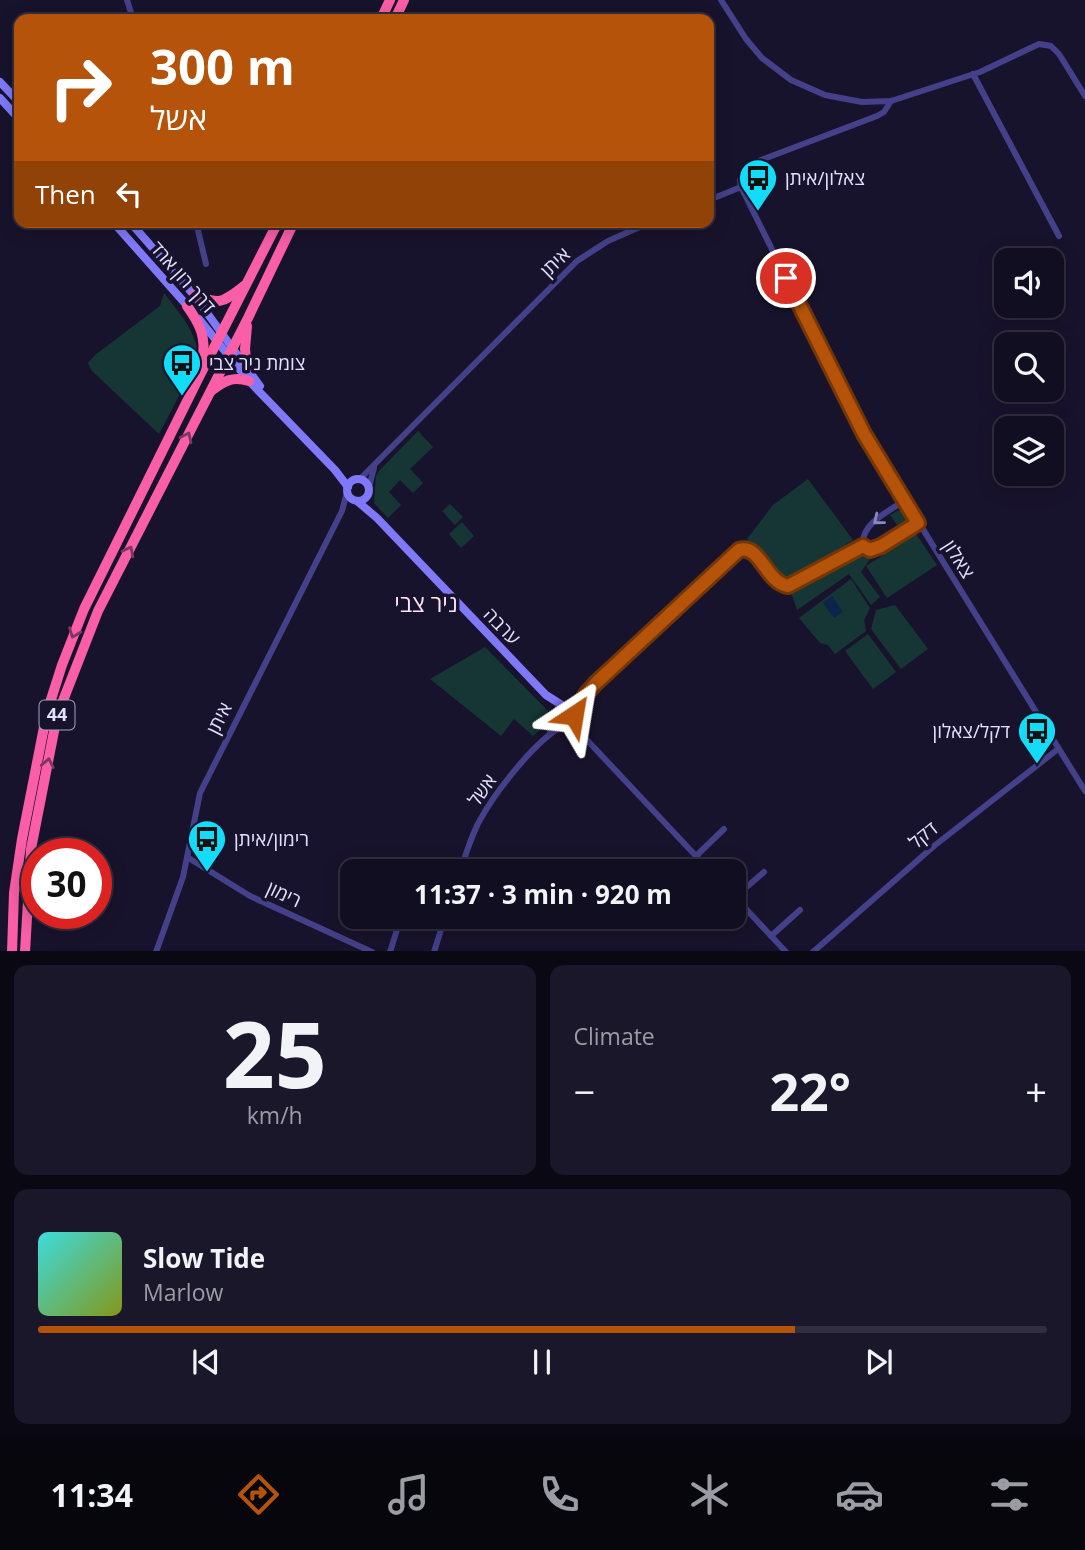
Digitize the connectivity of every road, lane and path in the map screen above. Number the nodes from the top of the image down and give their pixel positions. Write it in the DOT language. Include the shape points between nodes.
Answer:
graph roads {
  1 [pos="721,0"];
  2 [pos="973,74"];
  3 [pos="0,82"];
  4 [pos="1085,96"];
  5 [pos="14,97"];
  6 [pos="0,98"];
  7 [pos="891,101"];
  8 [pos="14,113"];
  9 [pos="741,187"];
  10 [pos="714,198"];
  11 [pos="118,228"];
  12 [pos="135,228"];
  13 [pos="197,228"];
  14 [pos="275,228"];
  15 [pos="291,228"];
  16 [pos="637,228"];
  17 [pos="1059,236"];
  18 [pos="206,264"];
  19 [pos="249,282"];
  20 [pos="194,295"];
  21 [pos="187,306"];
  22 [pos="248,318"];
  23 [pos="219,336"];
  24 [pos="230,351"];
  25 [pos="247,368"];
  26 [pos="199,377"];
  27 [pos="249,381"];
  28 [pos="208,392"];
  29 [pos="276,408"];
  30 [pos="376,464"];
  31 [pos="335,470"];
  32 [pos="358,479"];
  33 [pos="347,490"];
  34 [pos="369,490"];
  35 [pos="357,501"];
  36 [pos="904,501"];
  37 [pos="342,511"];
  38 [pos="377,518"];
  39 [pos="918,523"];
  40 [pos="863,546"];
  41 [pos="586,694"];
  42 [pos="546,695"];
  43 [pos="565,707"];
  44 [pos="555,717"];
  45 [pos="574,717"];
  46 [pos="564,726"];
  47 [pos="547,736"];
  48 [pos="586,739"];
  49 [pos="1058,749"];
  50 [pos="1085,791"];
  51 [pos="724,829"];
  52 [pos="696,856"];
  53 [pos="187,857"];
  54 [pos="465,859"];
  55 [pos="699,859"];
  56 [pos="764,872"];
  57 [pos="746,886"];
  58 [pos="746,909"];
  59 [pos="800,910"];
  60 [pos="397,929"];
  61 [pos="441,929"];
  62 [pos="771,936"];
  63 [pos="434,949"];
  64 [pos="11,951"];
  65 [pos="25,951"];
  66 [pos="156,951"];
  67 [pos="372,951"];
  68 [pos="390,951"];
  69 [pos="786,951"];
  70 [pos="813,951"];
  1 -- 7 [label="street" via="754,50 791,80 836,98"];
  2 -- 4 [label="street" via="1046,44 1059,54"];
  2 -- 7 [label="street"];
  2 -- 17 [label="street"];
  3 -- 5 [label="street"];
  6 -- 8 [label="street"];
  7 -- 9 [label="street" via="877,116 754,164 740,180"];
  9 -- 10 [label="street"];
  9 -- 36 [label="street, צאלון" via="857,420"];
  11 -- 21 [label="street, דרך רון ארד"];
  12 -- 20 [label="street, דרך רון ארד"];
  13 -- 18 [label="street"];
  14 -- 19 [label="highway, 44"];
  15 -- 22 [label="highway, 44"];
  16 -- 30 [label="street, איתן" via="577,261"];
  19 -- 20 [label="highway" via="221,302"];
  19 -- 23 [label="highway, 44"];
  20 -- 23 [label="street, דרך רון ארד"];
  21 -- 23 [label="street, דרך רון ארד"];
  21 -- 26 [label="highway" via="203,332"];
  22 -- 24 [label="highway, 44"];
  22 -- 25 [label="highway"];
  23 -- 24 [label="street, דרך רון ארד"];
  23 -- 26 [label="highway, 44"];
  24 -- 25 [label="street"];
  24 -- 27 [label="street"];
  24 -- 28 [label="highway, 44"];
  25 -- 29 [label="street"];
  26 -- 64 [label="highway, 44, one-way" via="84,609 62,665 47,712 24,826"];
  27 -- 28 [label="highway" via="235,377"];
  27 -- 29 [label="street"];
  65 -- 28 [label="highway, 44, one-way" via="31,849 57,716 98,611"];
  29 -- 31 [label="street"];
  30 -- 32 [label="street, איתן"];
  30 -- 34 [label="street, איתן"];
  31 -- 32 [label="street"];
  31 -- 33 [label="street"];
  32 -- 33 [label="street"];
  32 -- 34 [label="street" via="367,482"];
  33 -- 35 [label="street"];
  33 -- 37 [label="street, איתן"];
  34 -- 35 [label="street" via="365,499"];
  34 -- 38 [label="street, ערבה"];
  35 -- 37 [label="street, איתן"];
  35 -- 38 [label="street, ערבה"];
  36 -- 39 [label="street, צאלון"];
  36 -- 40 [label="street, one-way" via="871,524"];
  37 -- 53 [label="street, איתן" via="200,793"];
  38 -- 42 [label="street, ערבה"];
  39 -- 40 [label="street" via="875,549"];
  39 -- 49 [label="street, צאלון"];
  40 -- 41 [label="street" via="788,586 775,581 752,551 739,550"];
  41 -- 43 [label="street"];
  41 -- 45 [label="street"];
  42 -- 43 [label="street, ערבה"];
  42 -- 44 [label="street, ערבה"];
  43 -- 44 [label="street"];
  43 -- 45 [label="street"];
  44 -- 46 [label="street"];
  44 -- 47 [label="street, אשל"];
  45 -- 46 [label="street"];
  45 -- 48 [label="street"];
  46 -- 47 [label="street, אשל"];
  46 -- 48 [label="street"];
  47 -- 54 [label="street, אשל" via="487,808"];
  48 -- 52 [label="street"];
  49 -- 50 [label="street, צאלון"];
  49 -- 70 [label="street, דקל" via="934,846"];
  51 -- 52 [label="street"];
  52 -- 55 [label="street"];
  53 -- 66 [label="street, איתן"];
  53 -- 67 [label="street, רימון" via="250,896"];
  56 -- 57 [label="street"];
  58 -- 62 [label="street"];
  59 -- 62 [label="street"];
  60 -- 68 [label="street"];
  61 -- 63 [label="street"];
  62 -- 69 [label="street"];
}
